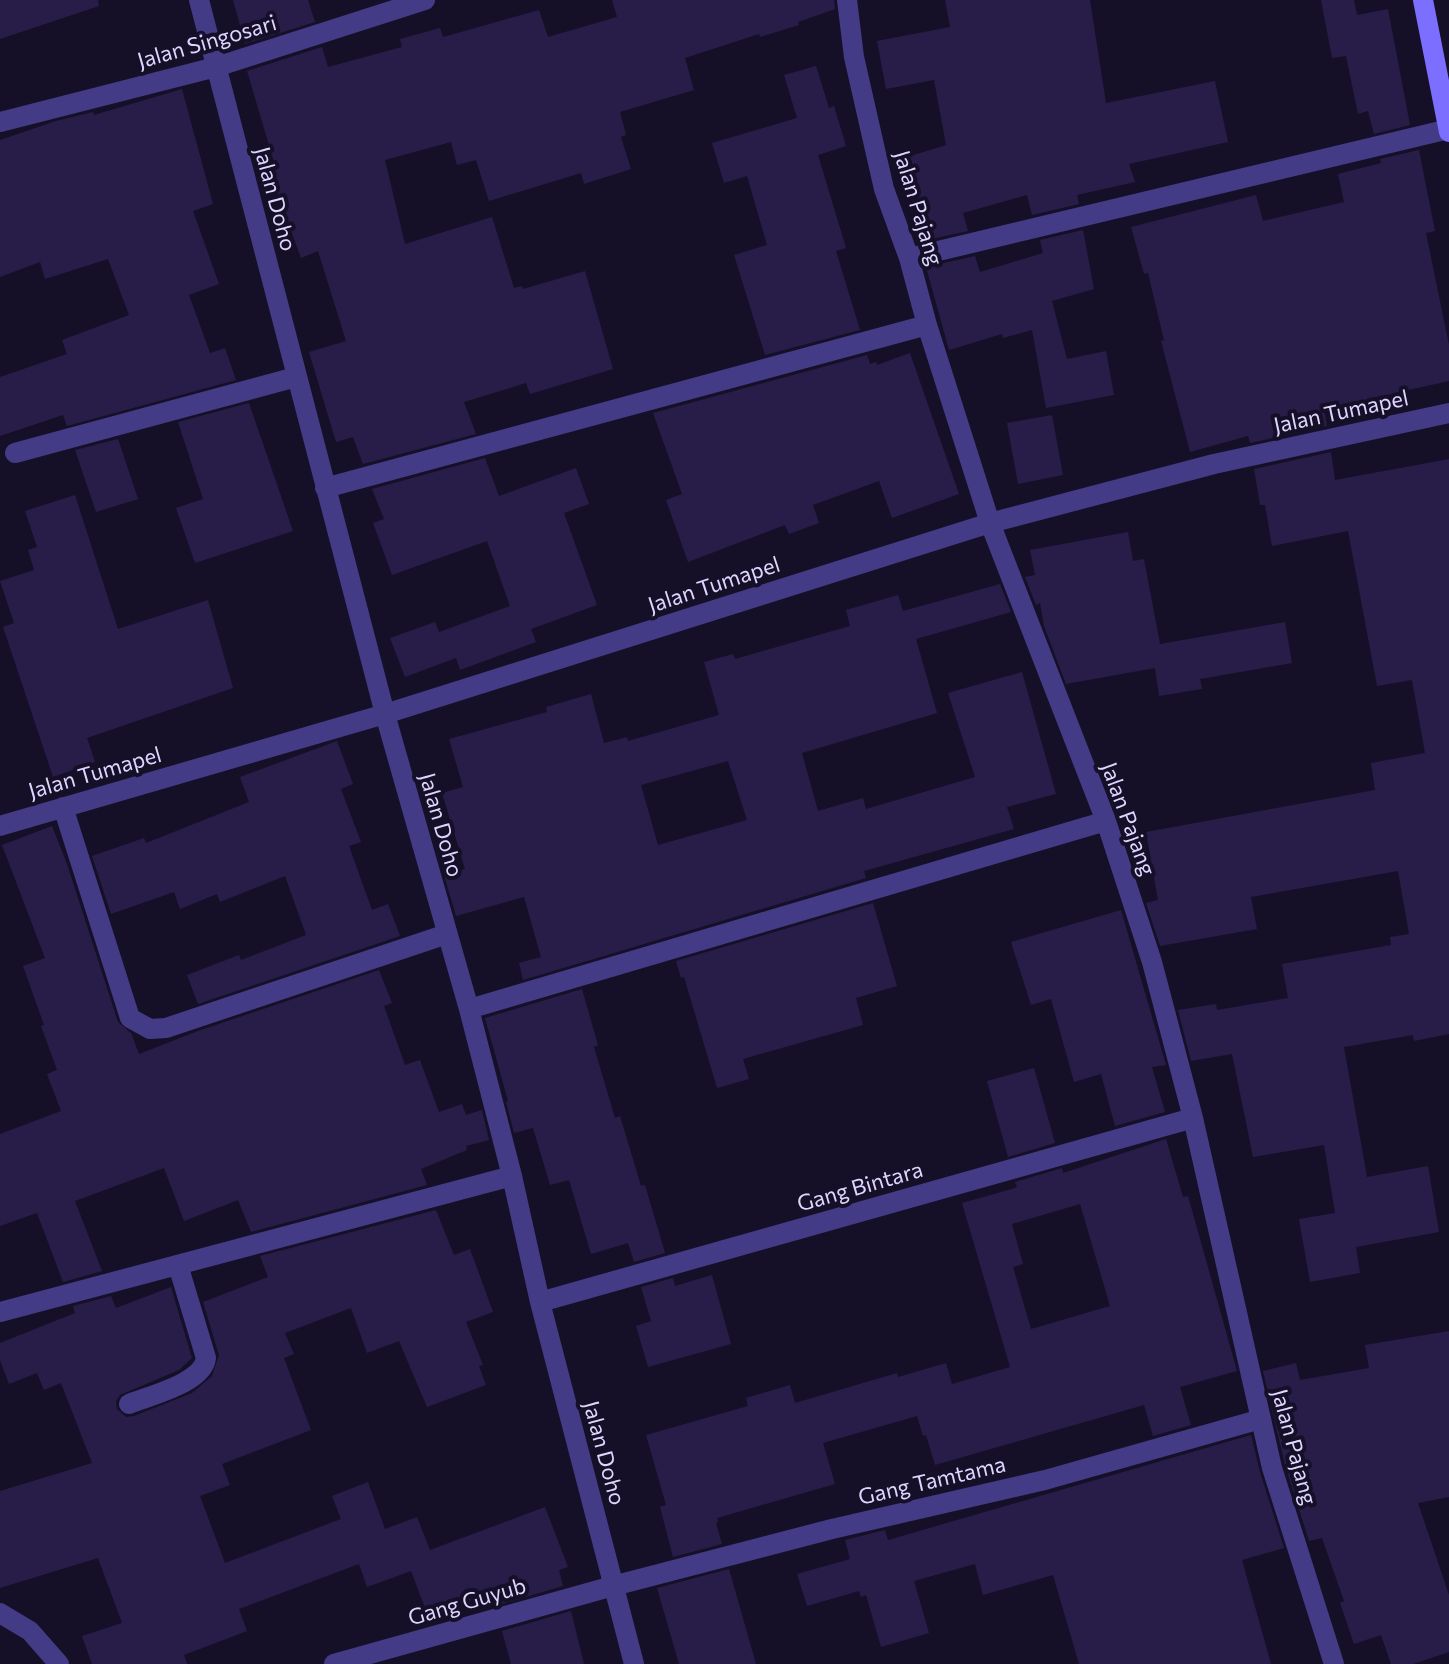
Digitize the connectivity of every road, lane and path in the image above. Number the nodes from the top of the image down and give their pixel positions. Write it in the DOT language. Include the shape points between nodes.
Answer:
graph roads {
  1 [pos="199,0"];
  2 [pos="425,0"];
  3 [pos="847,0"];
  4 [pos="1423,0"];
  5 [pos="216,67"];
  6 [pos="0,122"];
  7 [pos="1449,130"];
  8 [pos="909,258"];
  9 [pos="927,325"];
  10 [pos="296,377"];
  11 [pos="1449,413"];
  12 [pos="15,453"];
  13 [pos="325,488"];
  14 [pos="990,523"];
  15 [pos="385,714"];
  16 [pos="63,807"];
  17 [pos="1106,821"];
  18 [pos="0,826"];
  19 [pos="447,934"];
  20 [pos="469,1009"];
  21 [pos="1193,1118"];
  22 [pos="512,1176"];
  23 [pos="178,1265"];
  24 [pos="540,1302"];
  25 [pos="0,1312"];
  26 [pos="129,1404"];
  27 [pos="1261,1419"];
  28 [pos="613,1586"];
  29 [pos="0,1613"];
  30 [pos="59,1664"];
  31 [pos="334,1664"];
  32 [pos="634,1664"];
  33 [pos="1334,1664"];
  1 -- 5 [label="street, Jalan Doho"];
  2 -- 5 [label="street, Jalan Singosari"];
  3 -- 8 [label="street, Jalan Pajang" via="854,57 884,189"];
  4 -- 7 [label="street"];
  5 -- 6 [label="street, Jalan Singosari"];
  5 -- 10 [label="street, Jalan Doho"];
  7 -- 8 [label="street"];
  8 -- 9 [label="street, Jalan Pajang"];
  9 -- 13 [label="street"];
  9 -- 14 [label="street, Jalan Pajang"];
  10 -- 12 [label="street"];
  10 -- 13 [label="street, Jalan Doho"];
  11 -- 14 [label="street, Jalan Tumapel" via="1214,464"];
  13 -- 15 [label="street, Jalan Doho"];
  14 -- 15 [label="street, Jalan Tumapel"];
  14 -- 17 [label="street, Jalan Pajang"];
  15 -- 16 [label="street, Jalan Tumapel"];
  15 -- 19 [label="street, Jalan Doho"];
  16 -- 18 [label="street, Jalan Tumapel"];
  16 -- 19 [label="street" via="130,1018 150,1029"];
  17 -- 20 [label="street"];
  17 -- 21 [label="street, Jalan Pajang" via="1152,962"];
  19 -- 20 [label="street, Jalan Doho"];
  20 -- 22 [label="street, Jalan Doho"];
  21 -- 24 [label="street, Gang Bintara"];
  21 -- 27 [label="street, Jalan Pajang"];
  22 -- 23 [label="street"];
  22 -- 24 [label="street, Jalan Doho"];
  23 -- 25 [label="street"];
  23 -- 26 [label="street" via="205,1364 194,1378"];
  24 -- 28 [label="street, Jalan Doho"];
  27 -- 28 [label="street, Gang Tamtama" via="1045,1480"];
  27 -- 33 [label="street, Jalan Pajang"];
  28 -- 31 [label="street, Gang Guyub"];
  28 -- 32 [label="street, Jalan Doho"];
  29 -- 30 [label="street" via="30,1631"];
}
